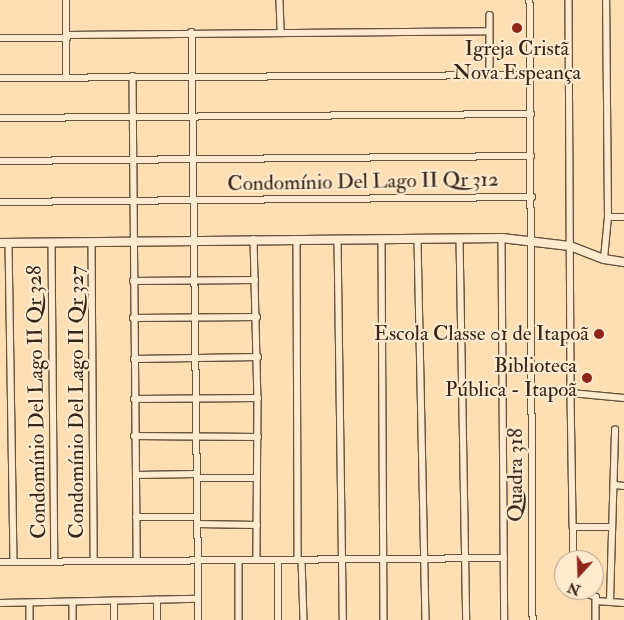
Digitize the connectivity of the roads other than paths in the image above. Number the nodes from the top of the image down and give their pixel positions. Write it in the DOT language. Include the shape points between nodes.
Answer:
graph roads {
  1 [pos="66,0"];
  2 [pos="280,0"];
  3 [pos="530,0"];
  4 [pos="569,0"];
  5 [pos="606,0"];
  6 [pos="490,15"];
  7 [pos="281,31"];
  8 [pos="490,31"];
  9 [pos="192,32"];
  10 [pos="67,37"];
  11 [pos="0,38"];
  12 [pos="193,75"];
  13 [pos="490,75"];
  14 [pos="531,75"];
  15 [pos="133,76"];
  16 [pos="66,77"];
  17 [pos="0,78"];
  18 [pos="531,114"];
  19 [pos="194,116"];
  20 [pos="133,117"];
  21 [pos="0,118"];
  22 [pos="531,156"];
  23 [pos="134,158"];
  24 [pos="195,159"];
  25 [pos="0,161"];
  26 [pos="532,197"];
  27 [pos="133,200"];
  28 [pos="195,200"];
  29 [pos="0,202"];
  30 [pos="608,217"];
  31 [pos="624,218"];
  32 [pos="460,238"];
  33 [pos="502,238"];
  34 [pos="254,239"];
  35 [pos="298,239"];
  36 [pos="338,239"];
  37 [pos="382,239"];
  38 [pos="418,239"];
  39 [pos="532,239"];
  40 [pos="195,241"];
  41 [pos="52,242"];
  42 [pos="92,242"];
  43 [pos="133,242"];
  44 [pos="0,243"];
  45 [pos="9,243"];
  46 [pos="570,246"];
  47 [pos="604,259"];
  48 [pos="624,262"];
  49 [pos="196,279"];
  50 [pos="255,280"];
  51 [pos="133,281"];
  52 [pos="257,317"];
  53 [pos="133,318"];
  54 [pos="196,318"];
  55 [pos="258,357"];
  56 [pos="134,358"];
  57 [pos="196,359"];
  58 [pos="571,393"];
  59 [pos="196,398"];
  60 [pos="258,398"];
  61 [pos="624,398"];
  62 [pos="134,399"];
  63 [pos="616,430"];
  64 [pos="134,436"];
  65 [pos="198,437"];
  66 [pos="258,437"];
  67 [pos="136,475"];
  68 [pos="197,476"];
  69 [pos="257,478"];
  70 [pos="614,484"];
  71 [pos="624,486"];
  72 [pos="136,517"];
  73 [pos="197,517"];
  74 [pos="197,524"];
  75 [pos="257,525"];
  76 [pos="612,526"];
  77 [pos="574,527"];
  78 [pos="573,550"];
  79 [pos="504,558"];
  80 [pos="199,559"];
  81 [pos="341,559"];
  82 [pos="383,559"];
  83 [pos="424,559"];
  84 [pos="465,559"];
  85 [pos="137,560"];
  86 [pos="239,560"];
  87 [pos="257,560"];
  88 [pos="278,560"];
  89 [pos="300,560"];
  90 [pos="94,561"];
  91 [pos="0,562"];
  92 [pos="14,562"];
  93 [pos="55,562"];
  94 [pos="198,599"];
  95 [pos="157,600"];
  96 [pos="114,601"];
  97 [pos="596,601"];
  98 [pos="610,601"];
  99 [pos="73,602"];
  100 [pos="0,603"];
  101 [pos="30,603"];
  102 [pos="624,603"];
  103 [pos="30,620"];
  104 [pos="73,620"];
  105 [pos="114,620"];
  106 [pos="157,620"];
  107 [pos="199,620"];
  108 [pos="239,620"];
  109 [pos="278,620"];
  110 [pos="304,620"];
  111 [pos="343,620"];
  112 [pos="384,620"];
  113 [pos="426,620"];
  114 [pos="467,620"];
  115 [pos="505,620"];
  116 [pos="533,620"];
  117 [pos="596,620"];
  1 -- 10 [label="street"];
  2 -- 7 [label="street"];
  3 -- 14 [label="street, Quadra 318"];
  4 -- 46 [label="street"];
  5 -- 30 [label="street"];
  6 -- 8 [label="street"];
  7 -- 8 [label="street"];
  7 -- 9 [label="street"];
  8 -- 13 [label="street"];
  9 -- 10 [label="street"];
  9 -- 12 [label="street"];
  10 -- 11 [label="street"];
  10 -- 16 [label="street"];
  12 -- 13 [label="street"];
  12 -- 15 [label="street"];
  12 -- 19 [label="street"];
  13 -- 14 [label="street"];
  14 -- 18 [label="street, Quadra 318"];
  15 -- 16 [label="street"];
  15 -- 20 [label="street"];
  16 -- 17 [label="street"];
  18 -- 19 [label="street"];
  18 -- 22 [label="street, Quadra 318"];
  19 -- 20 [label="street"];
  19 -- 24 [label="street"];
  20 -- 21 [label="street"];
  20 -- 23 [label="street"];
  22 -- 24 [label="street"];
  22 -- 26 [label="street, Quadra 318"];
  23 -- 24 [label="street"];
  23 -- 25 [label="street"];
  23 -- 27 [label="street"];
  24 -- 28 [label="street"];
  26 -- 28 [label="street, Condomínio Del Lago II Qr 312"];
  26 -- 39 [label="street, Quadra 318"];
  27 -- 28 [label="street, Condomínio Del Lago II Qr 312"];
  27 -- 29 [label="street, Condomínio Del Lago II Qr 312"];
  27 -- 43 [label="street"];
  28 -- 40 [label="street"];
  30 -- 31 [label="street"];
  30 -- 47 [label="street"];
  32 -- 33 [label="street"];
  32 -- 38 [label="street"];
  32 -- 84 [label="street"];
  33 -- 39 [label="street"];
  33 -- 79 [label="street"];
  34 -- 35 [label="street"];
  34 -- 40 [label="street"];
  34 -- 50 [label="street"];
  35 -- 36 [label="street"];
  35 -- 89 [label="street"];
  36 -- 37 [label="street"];
  36 -- 81 [label="street"];
  37 -- 38 [label="street"];
  37 -- 82 [label="street"];
  38 -- 83 [label="street"];
  39 -- 46 [label="street"];
  39 -- 116 [label="street, Quadra 318"];
  40 -- 43 [label="street"];
  40 -- 49 [label="street"];
  41 -- 42 [label="street"];
  41 -- 45 [label="street"];
  41 -- 93 [label="street, Condomínio Del Lago II Qr 328"];
  42 -- 43 [label="street"];
  42 -- 90 [label="street, Condomínio Del Lago II Qr 327"];
  43 -- 51 [label="street"];
  44 -- 45 [label="street"];
  45 -- 92 [label="street"];
  46 -- 47 [label="street"];
  46 -- 58 [label="street"];
  47 -- 48 [label="street"];
  49 -- 50 [label="street"];
  49 -- 51 [label="street"];
  49 -- 54 [label="street"];
  50 -- 52 [label="street"];
  51 -- 53 [label="street"];
  52 -- 54 [label="street"];
  52 -- 55 [label="street"];
  53 -- 54 [label="street"];
  53 -- 56 [label="street"];
  54 -- 57 [label="street"];
  55 -- 57 [label="street"];
  55 -- 60 [label="street"];
  56 -- 57 [label="street"];
  56 -- 62 [label="street"];
  57 -- 59 [label="street"];
  58 -- 61 [label="street"];
  58 -- 77 [label="street"];
  59 -- 60 [label="street"];
  59 -- 62 [label="street"];
  59 -- 65 [label="street"];
  60 -- 66 [label="street"];
  62 -- 64 [label="street"];
  63 -- 70 [label="street"];
  64 -- 65 [label="street"];
  64 -- 67 [label="street"];
  65 -- 66 [label="street"];
  65 -- 68 [label="street"];
  66 -- 69 [label="street"];
  67 -- 68 [label="street"];
  67 -- 72 [label="street"];
  68 -- 69 [label="street"];
  68 -- 73 [label="street"];
  69 -- 75 [label="street"];
  70 -- 71 [label="street"];
  70 -- 76 [label="street"];
  72 -- 73 [label="street"];
  72 -- 85 [label="street"];
  73 -- 74 [label="street"];
  74 -- 75 [label="street"];
  74 -- 80 [label="street"];
  75 -- 87 [label="street"];
  76 -- 77 [label="street"];
  76 -- 98 [label="street"];
  77 -- 78 [label="street"];
  79 -- 84 [label="street"];
  79 -- 115 [label="street"];
  80 -- 85 [label="street"];
  80 -- 86 [label="street"];
  80 -- 94 [label="street"];
  81 -- 82 [label="street"];
  81 -- 89 [label="street"];
  81 -- 111 [label="street"];
  82 -- 83 [label="street"];
  82 -- 112 [label="street"];
  83 -- 84 [label="street"];
  83 -- 113 [label="street"];
  84 -- 114 [label="street"];
  85 -- 90 [label="street"];
  86 -- 87 [label="street"];
  86 -- 108 [label="street"];
  87 -- 88 [label="street"];
  88 -- 89 [label="street"];
  88 -- 109 [label="street"];
  89 -- 110 [label="street"];
  90 -- 93 [label="street"];
  91 -- 92 [label="street"];
  92 -- 93 [label="street"];
  94 -- 95 [label="street"];
  94 -- 107 [label="street"];
  95 -- 96 [label="street"];
  95 -- 106 [label="street"];
  96 -- 99 [label="street"];
  96 -- 105 [label="street"];
  97 -- 98 [label="street"];
  97 -- 117 [label="street"];
  98 -- 102 [label="street"];
  99 -- 101 [label="street"];
  99 -- 104 [label="street"];
  100 -- 101 [label="street"];
  101 -- 103 [label="street"];
}
